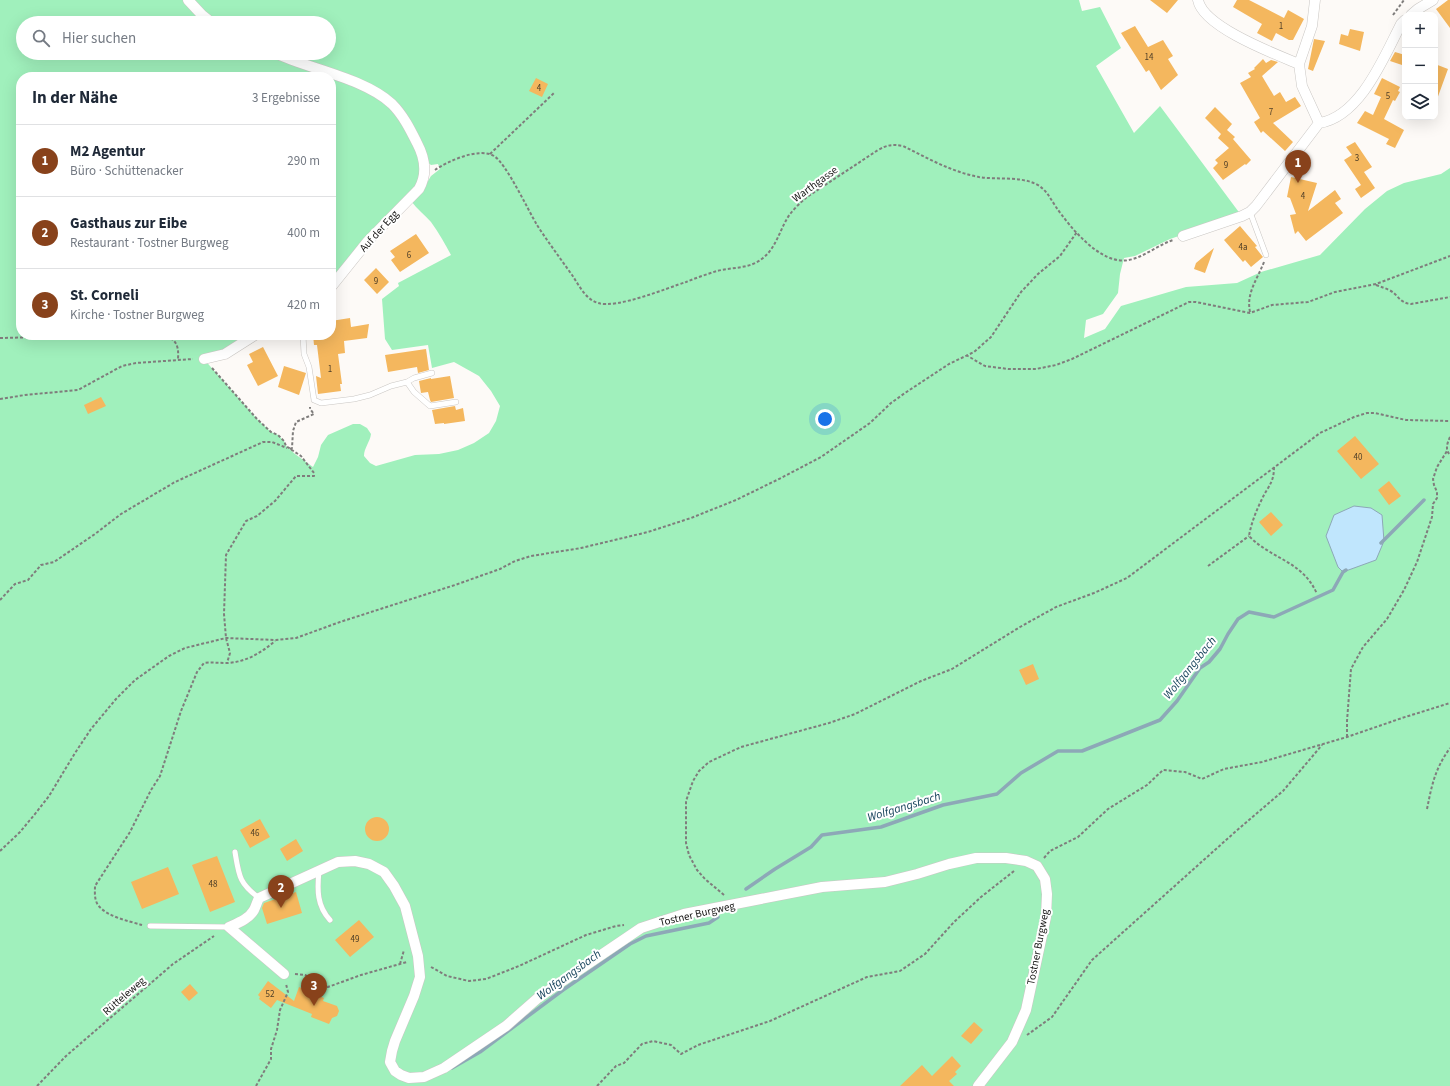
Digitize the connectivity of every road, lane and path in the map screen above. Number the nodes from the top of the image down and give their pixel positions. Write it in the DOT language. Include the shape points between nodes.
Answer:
graph roads {
  1 [pos="188,0"];
  2 [pos="1198,0"];
  3 [pos="1315,0"];
  4 [pos="1433,0"];
  5 [pos="1414,12"];
  6 [pos="203,16"];
  7 [pos="1402,23"];
  8 [pos="294,60"];
  9 [pos="1300,64"];
  10 [pos="325,72"];
  11 [pos="336,76"];
  12 [pos="554,93"];
  13 [pos="1319,123"];
  14 [pos="490,154"];
  15 [pos="425,176"];
  16 [pos="1250,212"];
  17 [pos="1077,232"];
  18 [pos="1183,236"];
  19 [pos="1266,255"];
  20 [pos="1450,256"];
  21 [pos="336,281"];
  22 [pos="1376,284"];
  23 [pos="1450,297"];
  24 [pos="1250,313"];
  25 [pos="0,338"];
  26 [pos="16,338"];
  27 [pos="173,340"];
  28 [pos="248,340"];
  29 [pos="303,340"];
  30 [pos="966,355"];
  31 [pos="178,359"];
  32 [pos="204,359"];
  33 [pos="432,373"];
  34 [pos="407,382"];
  35 [pos="0,399"];
  36 [pos="312,402"];
  37 [pos="456,402"];
  38 [pos="1450,421"];
  39 [pos="1450,437"];
  40 [pos="290,449"];
  41 [pos="1447,451"];
  42 [pos="1450,455"];
  43 [pos="1274,467"];
  44 [pos="1249,536"];
  45 [pos="1208,566"];
  46 [pos="1317,594"];
  47 [pos="0,600"];
  48 [pos="226,638"];
  49 [pos="276,640"];
  50 [pos="227,663"];
  51 [pos="1450,702"];
  52 [pos="1347,737"];
  53 [pos="1322,744"];
  54 [pos="1450,748"];
  55 [pos="1427,809"];
  56 [pos="0,851"];
  57 [pos="235,852"];
  58 [pos="1026,861"];
  59 [pos="1036,866"];
  60 [pos="319,870"];
  61 [pos="259,898"];
  62 [pos="733,905"];
  63 [pos="330,920"];
  64 [pos="150,926"];
  65 [pos="229,927"];
  66 [pos="641,928"];
  67 [pos="404,950"];
  68 [pos="418,956"];
  69 [pos="400,964"];
  70 [pos="284,974"];
  71 [pos="1012,1042"];
  72 [pos="36,1086"];
  73 [pos="256,1086"];
  74 [pos="597,1086"];
  75 [pos="978,1086"];
  1 -- 6 [label="street"];
  2 -- 9 [label="street" via="1204,13 1224,28 1254,45"];
  3 -- 9 [label="street" via="1312,26"];
  4 -- 5 [label="street"];
  7 -- 13 [label="street" via="1376,72 1350,106 1329,122"];
  8 -- 10 [label="street"];
  9 -- 13 [label="street" via="1302,86"];
  11 -- 15 [label="street" via="370,90 399,112 419,146"];
  12 -- 14 [label="path"];
  13 -- 16 [label="street"];
  14 -- 15 [label="path" via="463,156 445,163"];
  14 -- 17 [label="path, Warthgasse" via="501,163 537,224 580,287 590,299 598,303 608,304 650,295 718,270 748,266 756,262 773,247 790,214 807,197 878,150 894,144 958,172 1022,180 1038,185"];
  15 -- 21 [label="street, Auf der Egg" via="419,189 368,241"];
  16 -- 18 [label="street"];
  16 -- 19 [label="lane"];
  17 -- 18 [label="path, Warthgasse" via="1104,256 1124,261"];
  17 -- 30 [label="path" via="1060,256 1021,292 992,337 974,352"];
  19 -- 24 [label="path" via="1251,290 1248,303"];
  20 -- 22 [label="path"];
  22 -- 23 [label="path" via="1390,290 1406,304"];
  22 -- 24 [label="path" via="1335,292 1308,302 1272,305"];
  24 -- 30 [label="path" via="1189,302 1072,359 1036,369 985,366"];
  25 -- 26 [label="path"];
  27 -- 31 [label="path" via="179,349"];
  28 -- 32 [label="street" via="225,354"];
  29 -- 36 [label="lane"];
  30 -- 49 [label="path" via="905,393 870,423 821,457 736,500 648,532 581,548 531,556 500,569 296,638"];
  31 -- 32 [label="path"];
  31 -- 35 [label="path" via="122,366 78,390"];
  32 -- 40 [label="path" via="257,419 278,435"];
  33 -- 34 [label="lane"];
  34 -- 36 [label="lane" via="354,399"];
  34 -- 37 [label="lane" via="430,406"];
  36 -- 40 [label="path" via="310,409 314,414 296,422"];
  38 -- 43 [label="path" via="1406,420 1367,413 1320,433"];
  39 -- 41 [label="path" via="1446,446"];
  40 -- 47 [label="path" via="272,442 263,442 175,482 121,514 54,562 41,565 28,580 15,584"];
  40 -- 48 [label="path" via="302,456 314,476 296,476 275,501 257,516 246,521 226,555"];
  41 -- 42 [label="path"];
  41 -- 52 [label="path" via="1433,479 1438,492 1437,498 1433,504 1432,517 1417,562 1387,619 1362,647 1351,669"];
  43 -- 44 [label="path" via="1274,478 1262,499"];
  43 -- 62 [label="path" via="1127,578 1056,607 1020,626 952,669 921,681 855,714 741,748 709,762 693,781 686,801 686,843 697,870"];
  44 -- 45 [label="path"];
  44 -- 46 [label="path" via="1305,575"];
  48 -- 49 [label="path"];
  48 -- 50 [label="path" via="230,653"];
  48 -- 56 [label="path" via="185,648 135,680 91,729 35,814"];
  49 -- 50 [label="path" via="262,652"];
  50 -- 64 [label="path" via="204,663 197,672 181,711 160,776 130,832 95,886 98,905 116,917"];
  51 -- 52 [label="path"];
  52 -- 53 [label="path"];
  53 -- 59 [label="path" via="1262,762 1224,769 1202,779 1185,772 1163,770 1147,785 1108,809 1078,837 1050,851"];
  53 -- 71 [label="path" via="1283,791 1092,960 1052,1018"];
  54 -- 55 [label="path" via="1433,780"];
  57 -- 61 [label="lane" via="238,876 246,888"];
  58 -- 59 [label="street, Tostner Burgweg"];
  58 -- 62 [label="street, Tostner Burgweg" via="976,858 884,882 822,887"];
  58 -- 74 [label="path" via="959,917 925,954 900,971 867,977 770,1021 698,1044 682,1054 671,1045 653,1041 642,1044"];
  59 -- 71 [label="street, Tostner Burgweg" via="1045,879 1046,917 1026,1010"];
  60 -- 61 [label="street, Tostner Burgweg"];
  60 -- 63 [label="lane" via="320,902 323,912"];
  60 -- 68 [label="street, Tostner Burgweg" via="338,862 355,861 369,864 384,872 404,906"];
  61 -- 65 [label="street" via="248,917"];
  62 -- 66 [label="street, Tostner Burgweg" via="684,914"];
  64 -- 65 [label="lane"];
  65 -- 70 [label="street"];
  65 -- 72 [label="path, Rütteleweg" via="173,964 66,1056"];
  66 -- 68 [label="path" via="616,926 586,935 486,979 469,981 447,976 433,969"];
  66 -- 68 [label="street, Tostner Burgweg" via="539,997 506,1026 444,1068 424,1077 409,1078 395,1071 390,1062 395,1041 420,977"];
  67 -- 69 [label="path"];
  68 -- 69 [label="path"];
  69 -- 70 [label="path" via="328,987 305,974"];
  70 -- 73 [label="path" via="288,992 280,1010 271,1059"];
  71 -- 75 [label="street, Tostner Burgweg"];
}
